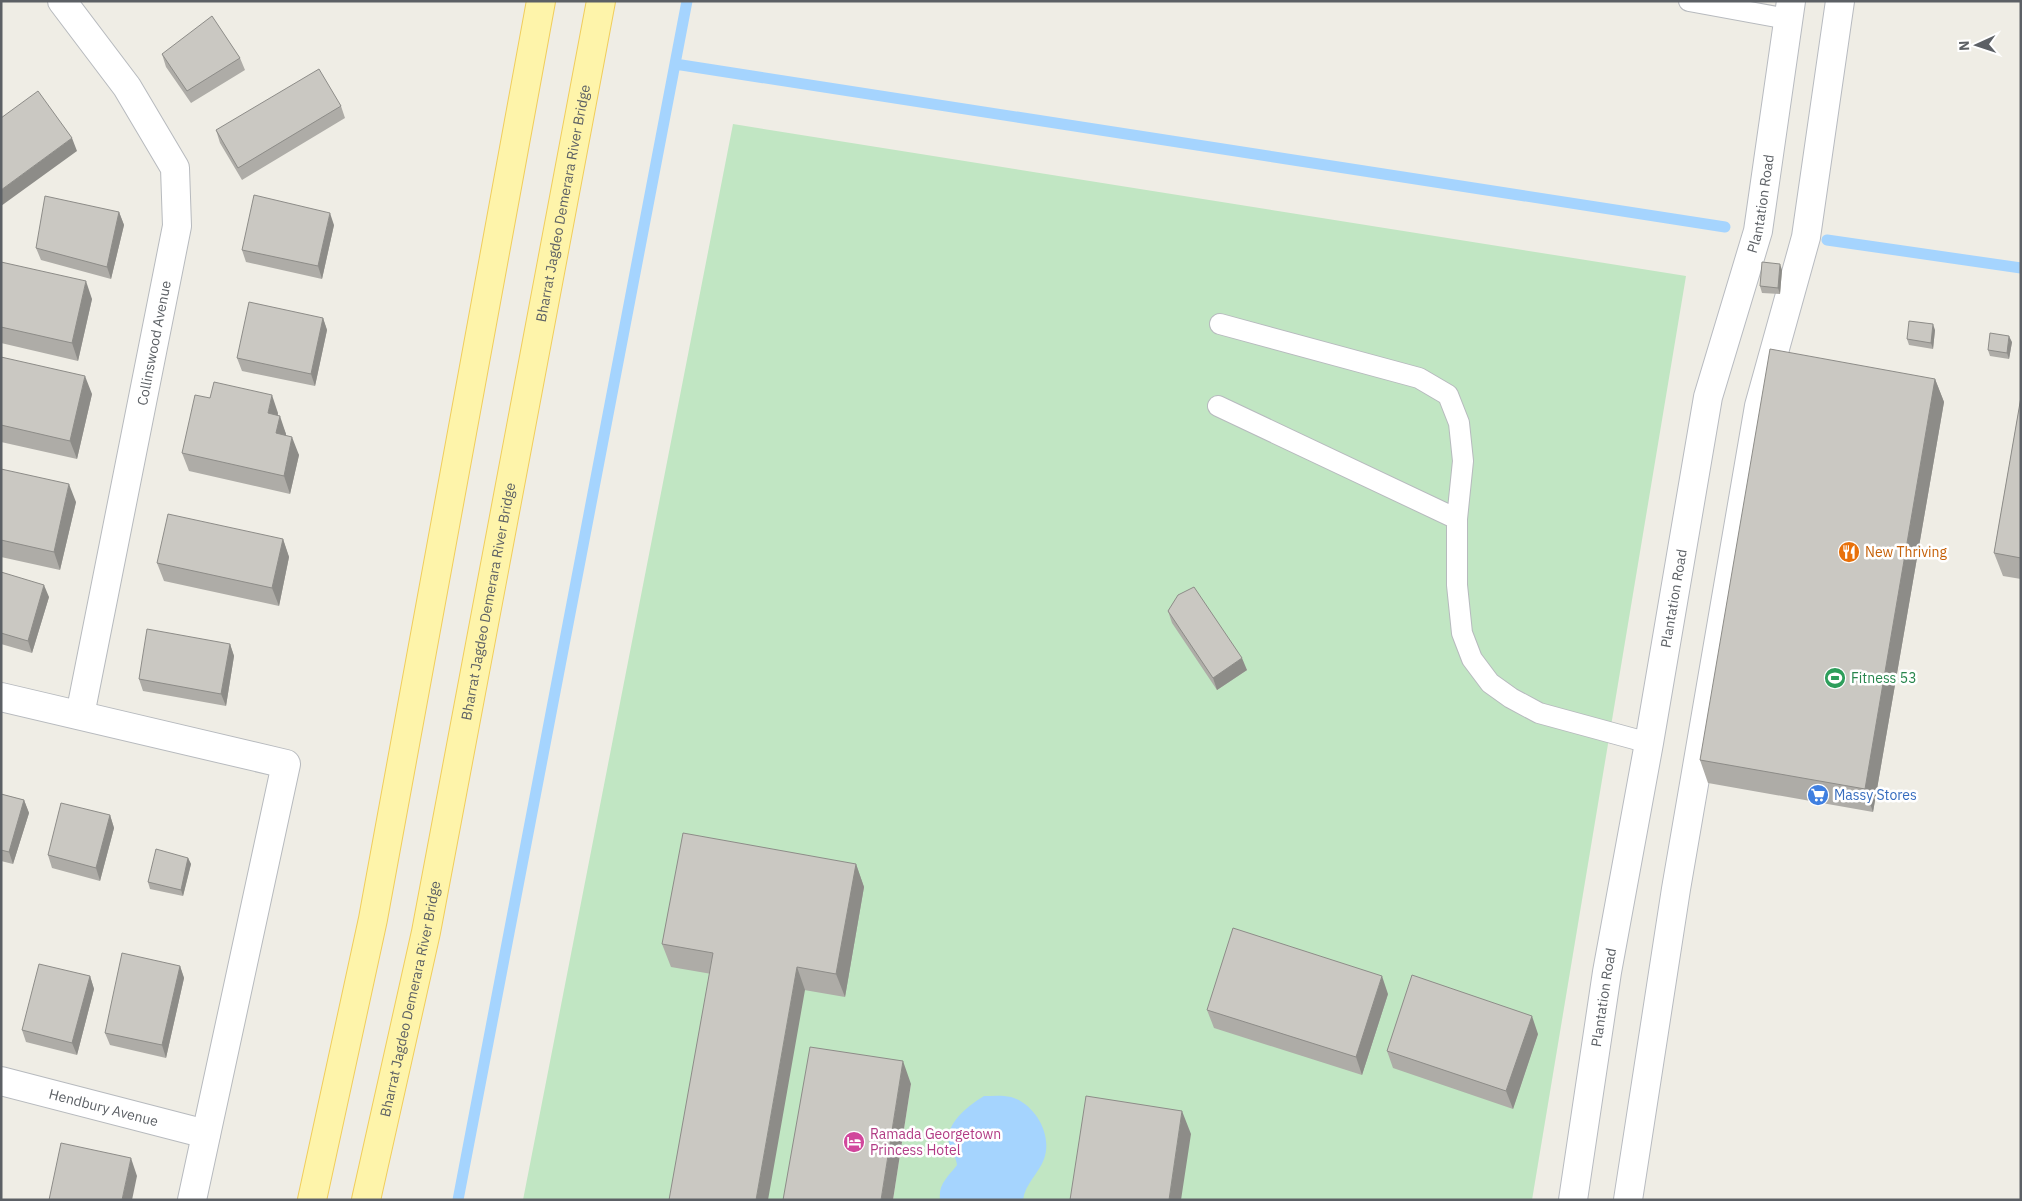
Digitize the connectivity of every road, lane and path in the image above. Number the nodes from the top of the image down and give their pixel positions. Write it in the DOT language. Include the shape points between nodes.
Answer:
graph roads {
  1 [pos="62,1"];
  2 [pos="541,1"];
  3 [pos="601,1"];
  4 [pos="1689,1"];
  5 [pos="1840,1"];
  6 [pos="1790,10"];
  7 [pos="1220,324"];
  8 [pos="1218,406"];
  9 [pos="1457,520"];
  10 [pos="1,697"];
  11 [pos="80,715"];
  12 [pos="1649,743"];
  13 [pos="1,1081"];
  14 [pos="206,1134"];
  15 [pos="192,1200"];
  16 [pos="312,1200"];
  17 [pos="366,1200"];
  18 [pos="1573,1200"];
  19 [pos="1628,1200"];
  1 -- 11 [label="street, Collinswood Avenue" via="127,87 175,168 177,226"];
  2 -- 16 [label="main road" via="375,909"];
  3 -- 17 [label="main road, Bharrat Jagdeo Demerara River Bridge" via="426,932"];
  4 -- 6 [label="lane"];
  5 -- 19 [label="street" via="1806,237 1759,406 1676,889"];
  6 -- 12 [label="street, Plantation Road" via="1758,231 1708,397"];
  7 -- 9 [label="lane" via="1419,378 1448,395 1459,423 1463,461"];
  8 -- 9 [label="lane"];
  9 -- 12 [label="lane" via="1457,585 1462,633 1472,659 1490,683 1539,713"];
  10 -- 11 [label="street"];
  11 -- 14 [label="street" via="286,764"];
  12 -- 18 [label="street, Plantation Road" via="1607,972"];
  13 -- 14 [label="street, Hendbury Avenue"];
  14 -- 15 [label="street"];
}
